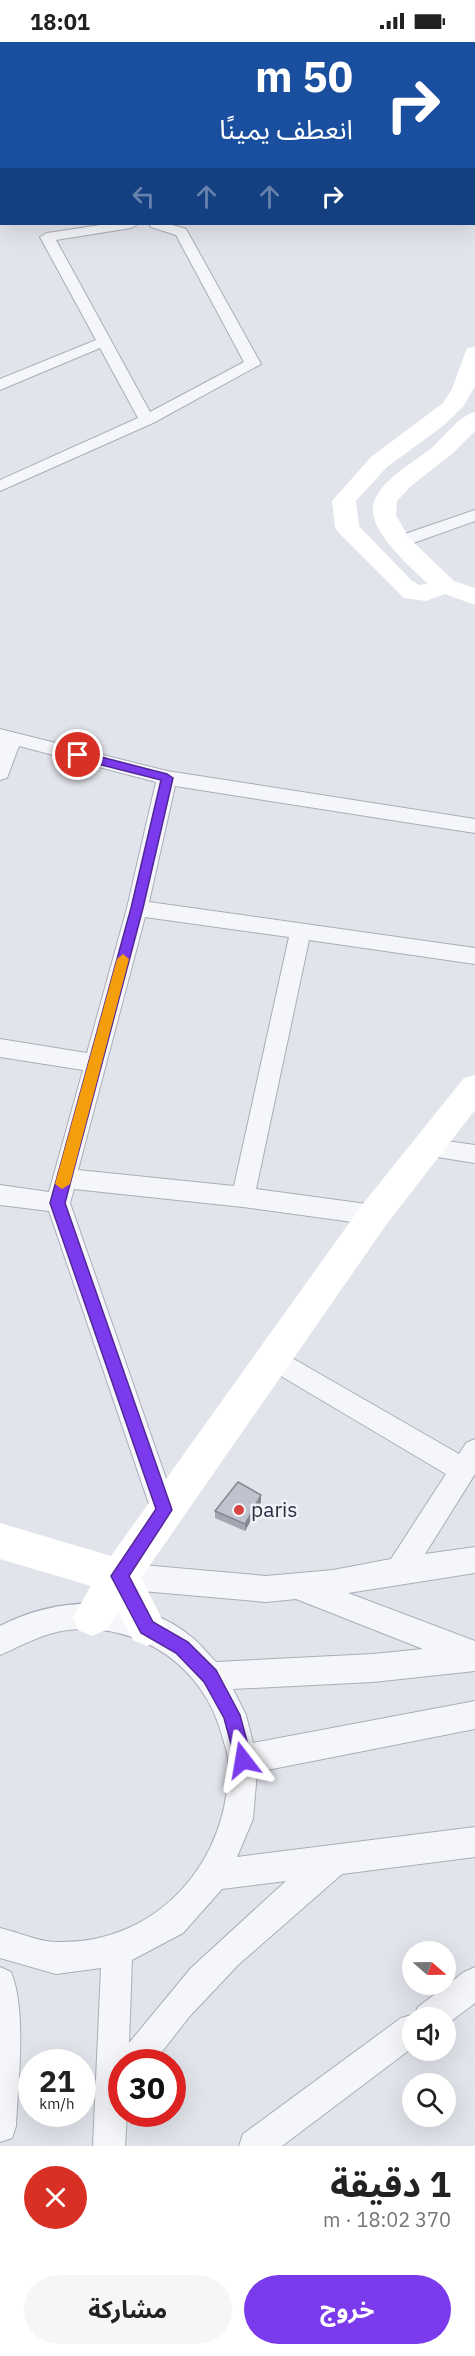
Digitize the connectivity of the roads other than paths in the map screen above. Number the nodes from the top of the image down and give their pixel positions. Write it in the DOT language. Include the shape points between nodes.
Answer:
graph roads {
  1 [pos="125,225"];
  2 [pos="159,225"];
  3 [pos="105,341"];
  4 [pos="475,353"];
  5 [pos="0,386"];
  6 [pos="440,417"];
  7 [pos="147,420"];
  8 [pos="473,424"];
  9 [pos="0,486"];
  10 [pos="475,515"];
  11 [pos="399,542"];
  12 [pos="445,586"];
  13 [pos="475,597"];
  14 [pos="6,737"];
  15 [pos="0,773"];
  16 [pos="167,778"];
  17 [pos="475,826"];
  18 [pos="137,908"];
  19 [pos="301,931"];
  20 [pos="475,956"];
  21 [pos="0,1048"];
  22 [pos="94,1063"];
  23 [pos="475,1087"];
  24 [pos="426,1147"];
  25 [pos="475,1154"];
  26 [pos="64,1178"];
  27 [pos="0,1195"];
  28 [pos="243,1197"];
  29 [pos="58,1203"];
  30 [pos="374,1215"];
  31 [pos="273,1358"];
  32 [pos="469,1460"];
  33 [pos="164,1510"];
  34 [pos="0,1540"];
  35 [pos="475,1560"];
  36 [pos="399,1570"];
  37 [pos="119,1576"];
  38 [pos="300,1587"];
  39 [pos="92,1617"];
  40 [pos="147,1628"];
  41 [pos="0,1641"];
  42 [pos="475,1656"];
  43 [pos="210,1676"];
  44 [pos="475,1715"];
  45 [pos="243,1760"];
  46 [pos="475,1843"];
  47 [pos="334,1861"];
  48 [pos="214,1875"];
  49 [pos="0,1943"];
  50 [pos="117,1951"];
  51 [pos="0,1983"];
  52 [pos="475,1983"];
  53 [pos="443,2007"];
  54 [pos="402,2036"];
  55 [pos="116,2049"];
  56 [pos="145,2049"];
  57 [pos="0,2108"];
  58 [pos="111,2127"];
  59 [pos="109,2146"];
  60 [pos="255,2146"];
  1 -- 3 [label="street" via="47,237"];
  2 -- 7 [label="street" via="181,232 252,364"];
  3 -- 5 [label="street"];
  3 -- 7 [label="street"];
  4 -- 6 [label="street" via="453,406"];
  6 -- 8 [label="street"];
  6 -- 12 [label="street" via="386,456 362,477 344,501 347,528 402,585 413,593"];
  7 -- 9 [label="street"];
  8 -- 11 [label="street" via="403,480 386,500 384,515"];
  10 -- 11 [label="street"];
  11 -- 12 [label="street"];
  12 -- 13 [label="street"];
  14 -- 15 [label="street"];
  14 -- 16 [label="street"];
  16 -- 17 [label="street"];
  16 -- 18 [label="street"];
  18 -- 19 [label="street"];
  18 -- 22 [label="street"];
  19 -- 20 [label="street"];
  19 -- 28 [label="street"];
  21 -- 22 [label="street"];
  22 -- 26 [label="street"];
  23 -- 24 [label="street"];
  24 -- 25 [label="street"];
  24 -- 30 [label="street"];
  26 -- 28 [label="street"];
  26 -- 29 [label="street"];
  27 -- 29 [label="street"];
  28 -- 30 [label="street"];
  29 -- 33 [label="street"];
  30 -- 31 [label="street"];
  31 -- 32 [label="street"];
  31 -- 33 [label="street"];
  32 -- 36 [label="street"];
  33 -- 37 [label="street"];
  34 -- 37 [label="street"];
  35 -- 36 [label="street"];
  36 -- 38 [label="street"];
  37 -- 38 [label="street" via="231,1587"];
  37 -- 39 [label="street"];
  37 -- 40 [label="street"];
  38 -- 42 [label="street"];
  39 -- 40 [label="street" via="108,1617"];
  39 -- 41 [label="street" via="68,1617 28,1626"];
  40 -- 43 [label="street" via="182,1647"];
  42 -- 43 [label="street" via="363,1669"];
  43 -- 45 [label="street" via="232,1715"];
  44 -- 45 [label="street"];
  45 -- 48 [label="street" via="238,1819"];
  46 -- 47 [label="street"];
  47 -- 48 [label="street"];
  47 -- 56 [label="street" via="267,1915 219,1962"];
  48 -- 50 [label="street" via="172,1922"];
  49 -- 50 [label="street" via="56,1958"];
  50 -- 55 [label="street"];
  51 -- 57 [label="street" via="4,2047"];
  52 -- 53 [label="street"];
  54 -- 60 [label="street"];
  58 -- 59 [label="street"];
}
